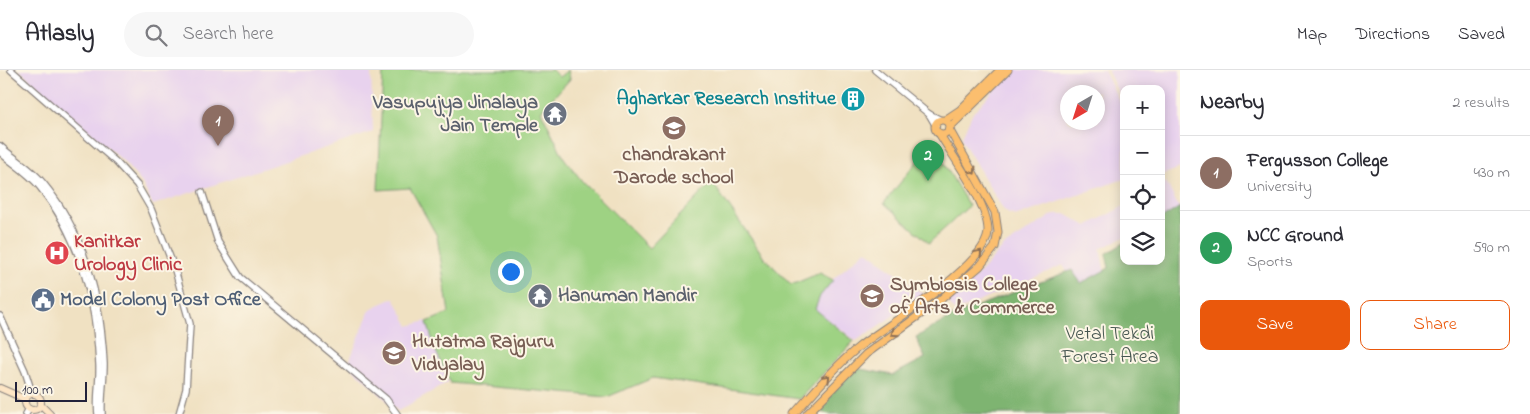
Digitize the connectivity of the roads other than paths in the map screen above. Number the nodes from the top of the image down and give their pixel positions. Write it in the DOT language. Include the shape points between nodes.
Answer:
graph roads {
  1 [pos="12,70"];
  2 [pos="875,70"];
  3 [pos="1000,70"];
  4 [pos="1008,70"];
  5 [pos="940,125"];
  6 [pos="949,128"];
  7 [pos="0,146"];
  8 [pos="0,152"];
  9 [pos="202,192"];
  10 [pos="66,223"];
  11 [pos="0,316"];
  12 [pos="0,388"];
  13 [pos="32,393"];
  14 [pos="25,400"];
  15 [pos="39,407"];
  16 [pos="27,411"];
  17 [pos="44,414"];
  18 [pos="50,414"];
  19 [pos="98,414"];
  20 [pos="102,414"];
  21 [pos="179,414"];
  22 [pos="397,414"];
  23 [pos="794,414"];
  24 [pos="806,414"];
  1 -- 21 [label="street" via="116,162 137,185 151,209 176,270 190,324 186,389"];
  2 -- 5 [label="street"];
  3 -- 5 [label="main road"];
  4 -- 6 [label="main road"];
  5 -- 6 [label="main road"];
  5 -- 6 [label="main road" via="944,133"];
  23 -- 5 [label="main road, one-way" via="859,346 934,293 974,259 986,244 988,232 983,208"];
  6 -- 24 [label="main road, one-way" via="992,204 998,232 995,247 980,266 940,300 866,354"];
  7 -- 10 [label="street" via="43,183"];
  8 -- 10 [label="street" via="40,186"];
  9 -- 22 [label="street" via="218,242 240,277 386,399"];
  10 -- 19 [label="street" via="90,290 100,366"];
  10 -- 20 [label="street" via="80,244 92,274 104,366"];
  11 -- 13 [label="street"];
  12 -- 14 [label="main road"];
  13 -- 14 [label="main road"];
  13 -- 15 [label="main road" via="40,396"];
  14 -- 16 [label="main road"];
  15 -- 16 [label="main road"];
  15 -- 17 [label="main road"];
  15 -- 18 [label="main road"];
}
